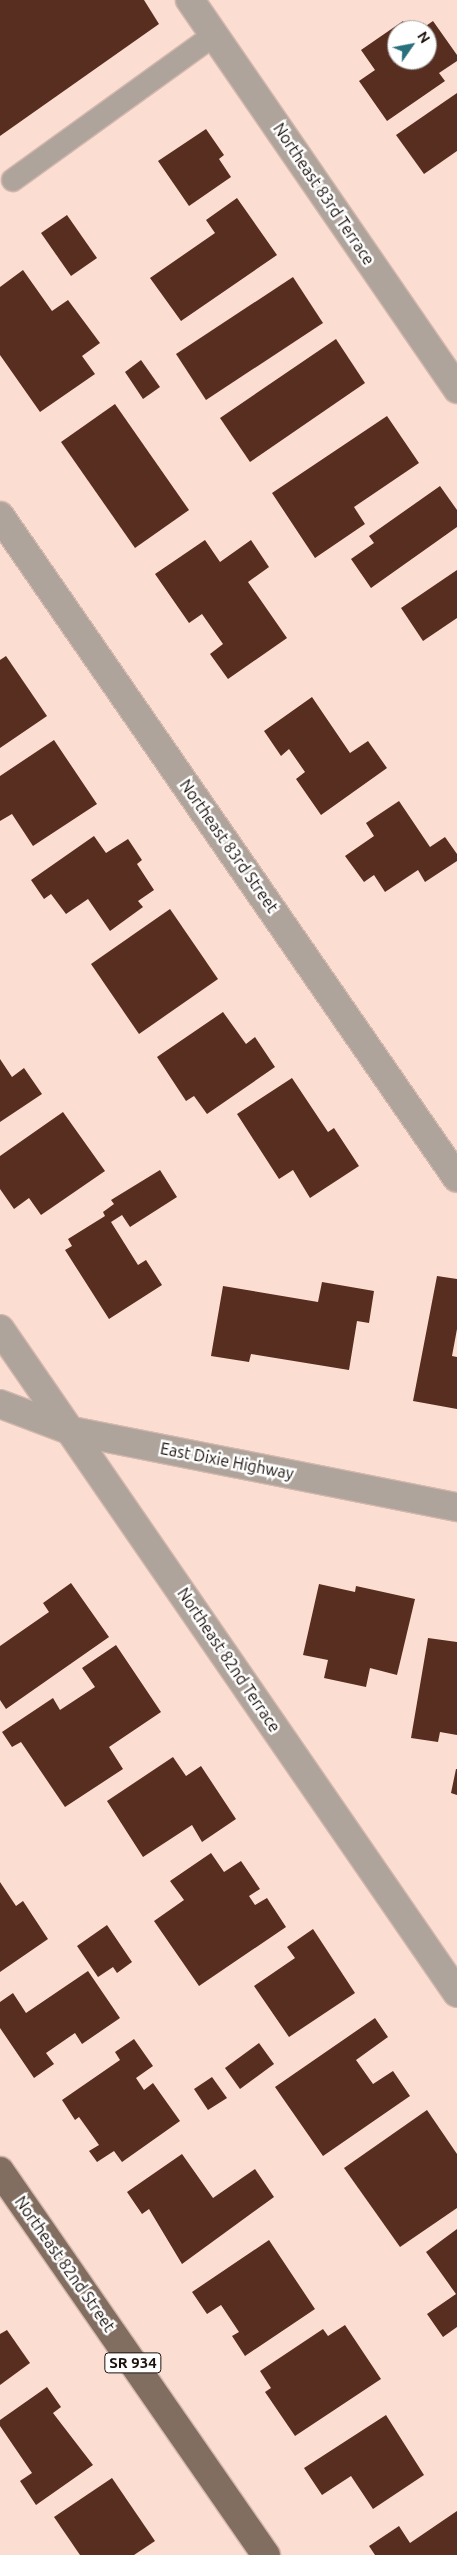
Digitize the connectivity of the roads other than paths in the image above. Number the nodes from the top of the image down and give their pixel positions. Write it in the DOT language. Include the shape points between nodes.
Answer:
graph roads {
  1 [pos="190,0"];
  2 [pos="214,35"];
  3 [pos="13,180"];
  4 [pos="457,389"];
  5 [pos="0,516"];
  6 [pos="457,1178"];
  7 [pos="0,1329"];
  8 [pos="0,1404"];
  9 [pos="72,1431"];
  10 [pos="457,1507"];
  11 [pos="457,1993"];
  12 [pos="0,2170"];
  13 [pos="266,2555"];
  1 -- 2 [label="street, Northeast 83rd Terrace"];
  2 -- 3 [label="lane"];
  2 -- 4 [label="street, Northeast 83rd Terrace"];
  5 -- 6 [label="street, Northeast 83rd Street"];
  7 -- 9 [label="street, Northeast 82nd Terrace"];
  8 -- 9 [label="street, East Dixie Highway"];
  9 -- 10 [label="street, East Dixie Highway"];
  9 -- 11 [label="street, Northeast 82nd Terrace"];
  12 -- 13 [label="main road, Northeast 82nd Street / SR 934"];
}
